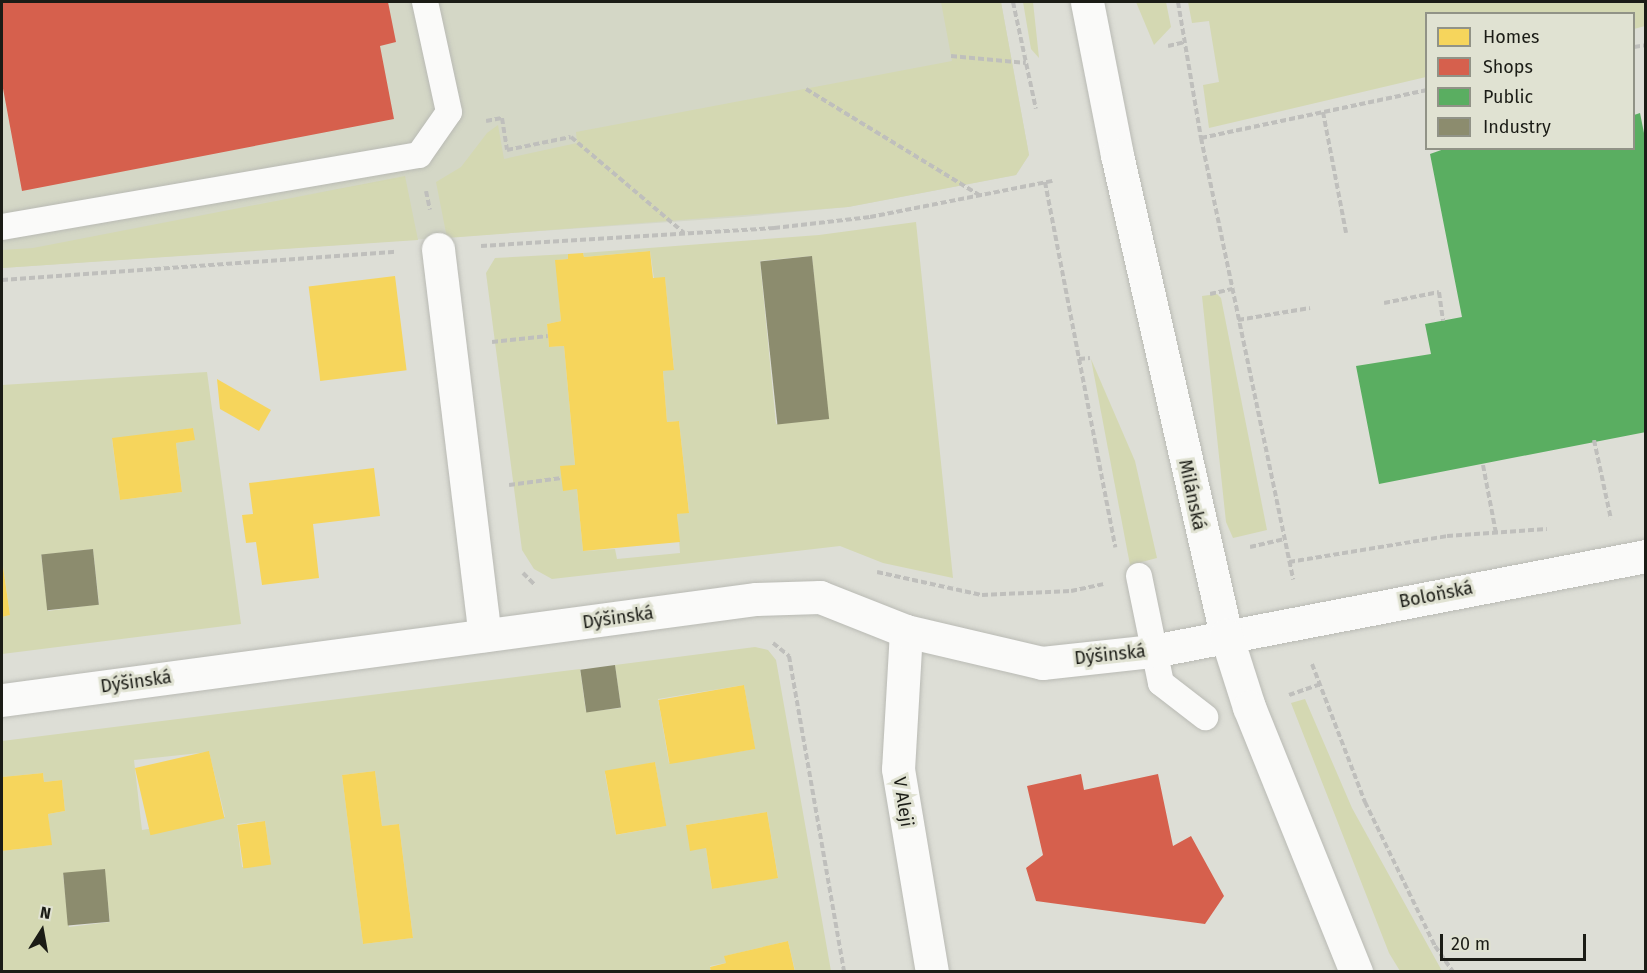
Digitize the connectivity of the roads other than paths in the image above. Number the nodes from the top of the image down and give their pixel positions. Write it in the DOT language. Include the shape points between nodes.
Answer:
graph roads {
  1 [pos="425,2"];
  2 [pos="1087,2"];
  3 [pos="2,227"];
  4 [pos="438,249"];
  5 [pos="1646,556"];
  6 [pos="1130,578"];
  7 [pos="906,631"];
  8 [pos="485,635"];
  9 [pos="1226,635"];
  10 [pos="1154,651"];
  11 [pos="2,700"];
  12 [pos="1205,717"];
  13 [pos="932,972"];
  14 [pos="1356,972"];
  1 -- 3 [label="lane" via="449,112 419,155"];
  2 -- 9 [label="street, Milánská" via="1206,559"];
  4 -- 8 [label="street"];
  5 -- 9 [label="street, Boloňská"];
  6 -- 10 [label="lane"];
  7 -- 8 [label="street, Dýšinská" via="820,597 756,599"];
  7 -- 10 [label="street, Dýšinská" via="1042,663"];
  7 -- 13 [label="street, V Aleji" via="898,769"];
  8 -- 11 [label="street, Dýšinská"];
  9 -- 10 [label="street, Dýšinská"];
  9 -- 14 [label="street, Milánská" via="1249,707"];
  10 -- 12 [label="lane" via="1161,683"];
}
